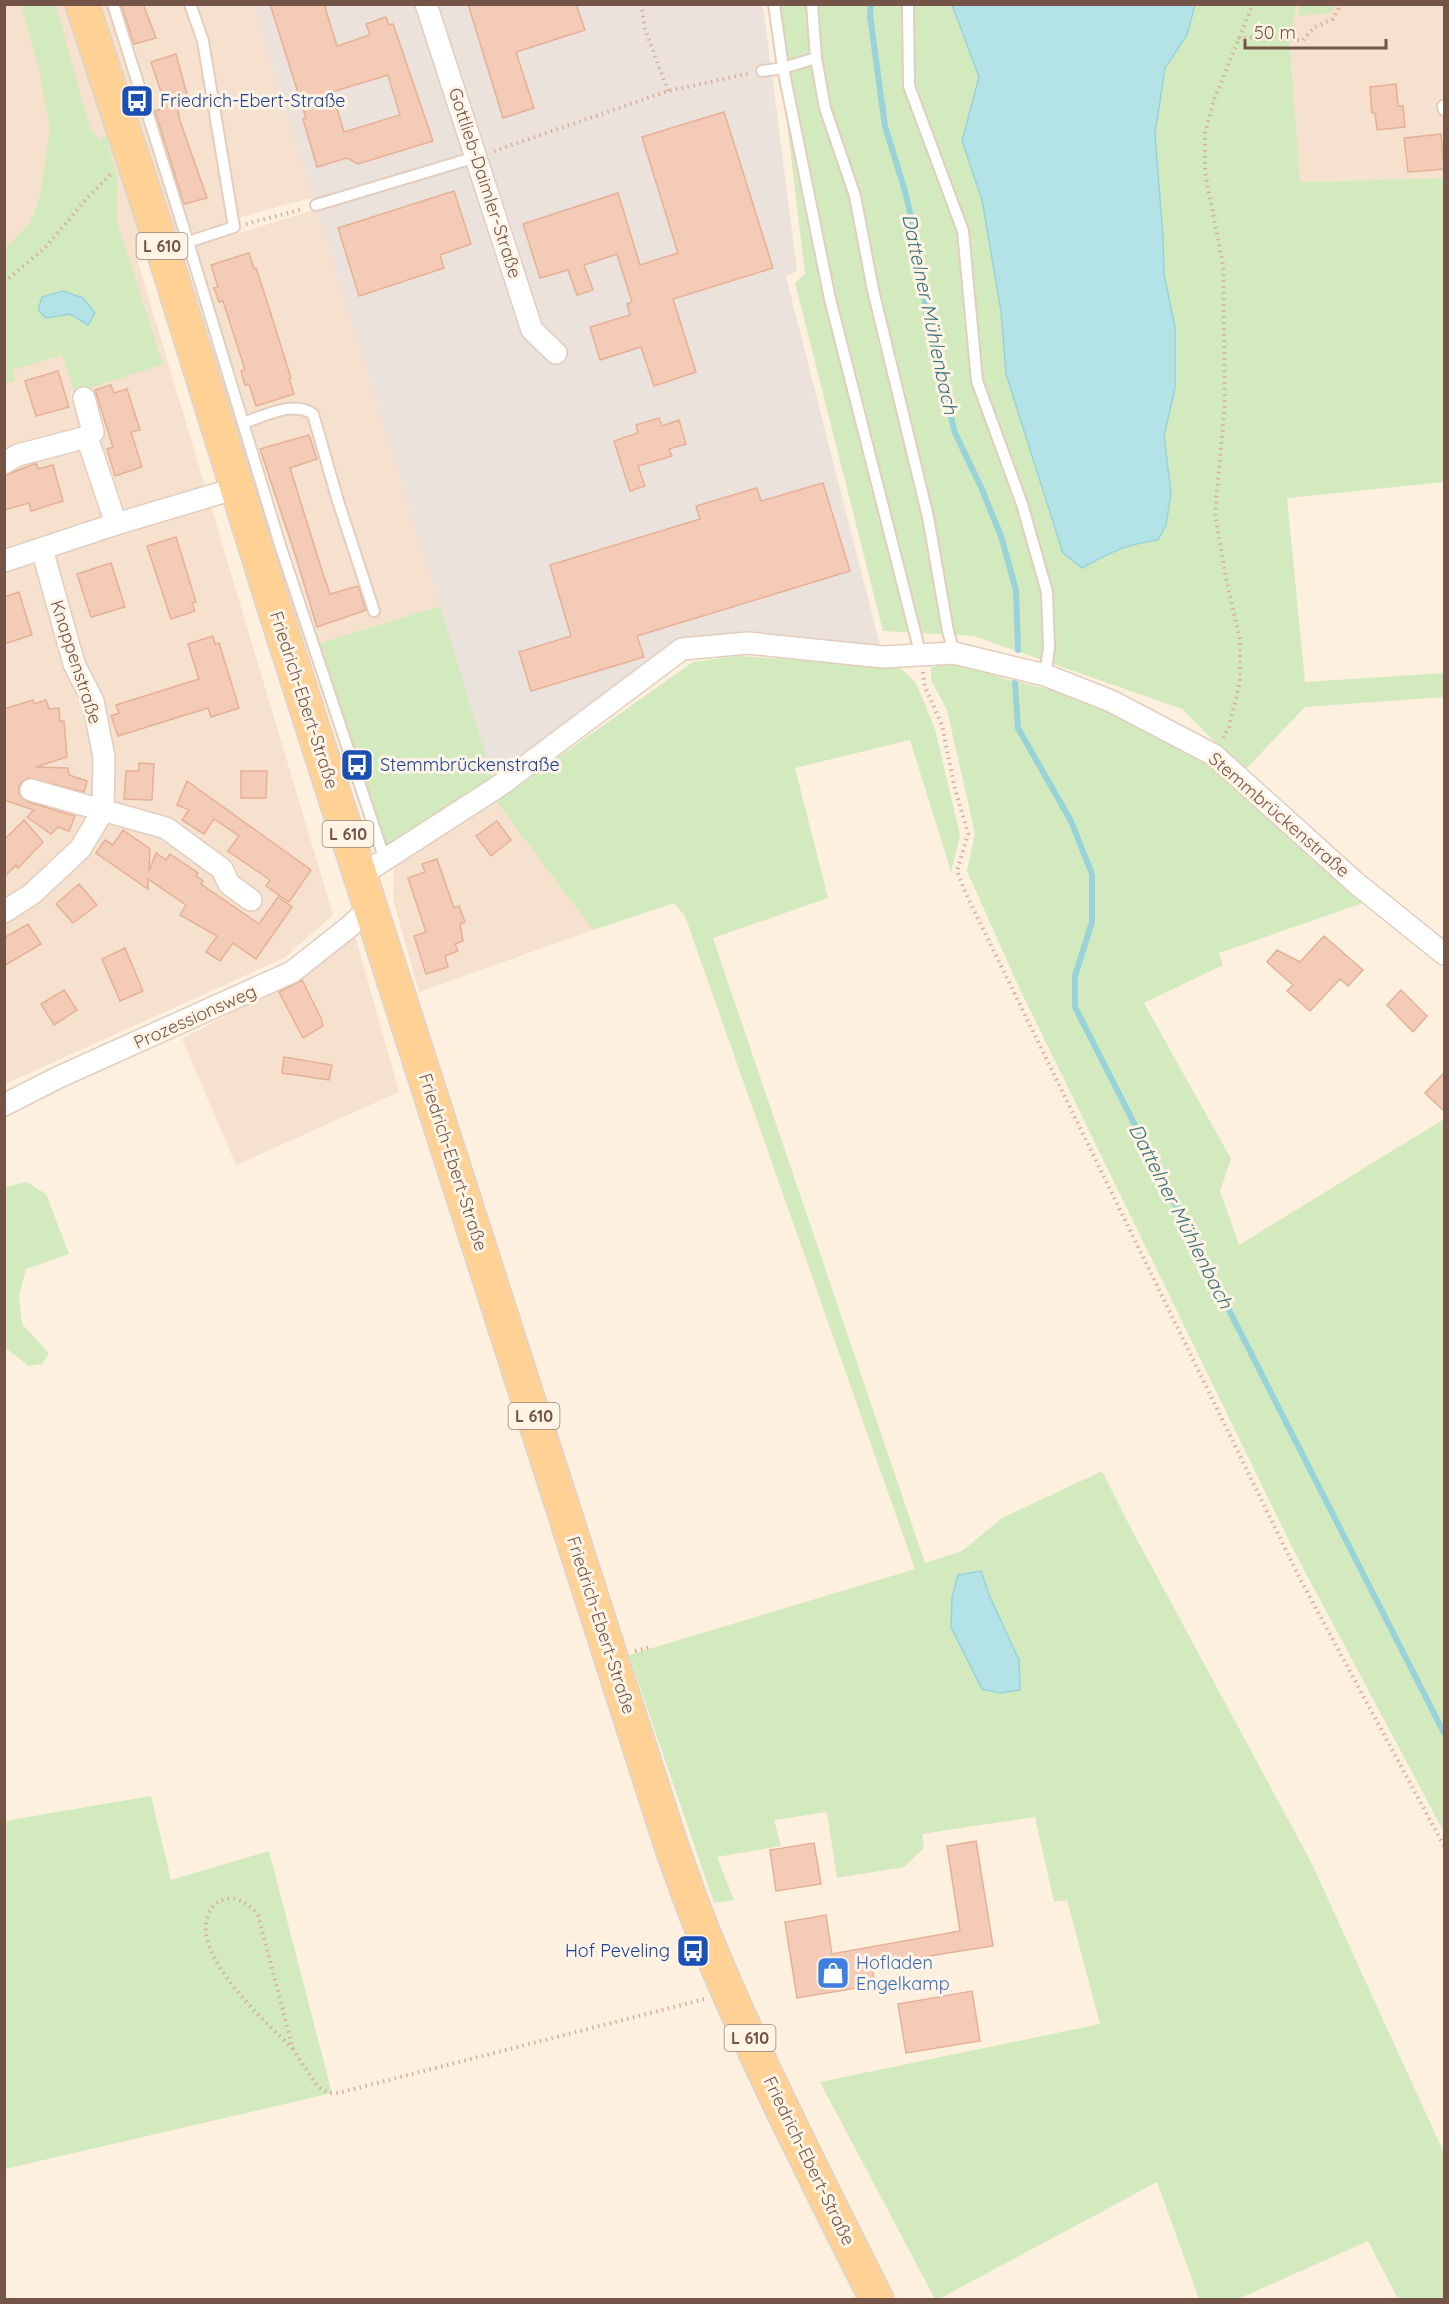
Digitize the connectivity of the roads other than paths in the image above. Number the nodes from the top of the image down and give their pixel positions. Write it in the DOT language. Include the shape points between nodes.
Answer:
graph roads {
  1 [pos="82,4"];
  2 [pos="113,4"];
  3 [pos="190,4"];
  4 [pos="426,4"];
  5 [pos="774,4"];
  6 [pos="812,4"];
  7 [pos="908,4"];
  8 [pos="816,58"];
  9 [pos="783,68"];
  10 [pos="762,71"];
  11 [pos="476,157"];
  12 [pos="316,205"];
  13 [pos="188,242"];
  14 [pos="555,353"];
  15 [pos="84,398"];
  16 [pos="243,423"];
  17 [pos="87,437"];
  18 [pos="4,463"];
  19 [pos="237,488"];
  20 [pos="116,524"];
  21 [pos="42,549"];
  22 [pos="4,561"];
  23 [pos="374,611"];
  24 [pos="954,653"];
  25 [pos="921,656"];
  26 [pos="1045,675"];
  27 [pos="31,790"];
  28 [pos="103,811"];
  29 [pos="373,867"];
  30 [pos="251,900"];
  31 [pos="371,907"];
  32 [pos="4,912"];
  33 [pos="1444,954"];
  34 [pos="4,1105"];
  35 [pos="877,2300"];
  1 -- 19 [label="main road, Friedrich-Ebert-Straße / L 610"];
  2 -- 13 [label="lane"];
  3 -- 13 [label="lane" via="203,41 234,227"];
  4 -- 11 [label="street, Gottlieb-Daimler-Straße"];
  5 -- 9 [label="lane"];
  6 -- 8 [label="lane"];
  7 -- 26 [label="lane" via="909,86 963,231 977,381 1022,504 1047,592 1049,648"];
  8 -- 9 [label="lane"];
  8 -- 24 [label="lane" via="825,108 855,196 873,290 928,517"];
  9 -- 10 [label="lane"];
  9 -- 25 [label="lane" via="830,300"];
  11 -- 12 [label="lane"];
  11 -- 14 [label="street, Gottlieb-Daimler-Straße" via="532,330"];
  13 -- 16 [label="lane"];
  15 -- 17 [label="street" via="93,432"];
  16 -- 23 [label="lane" via="294,408 304,407 313,414"];
  16 -- 29 [label="lane"];
  17 -- 18 [label="street" via="18,455"];
  17 -- 20 [label="street"];
  19 -- 20 [label="street"];
  19 -- 29 [label="main road, Friedrich-Ebert-Straße / L 610"];
  20 -- 21 [label="street"];
  21 -- 22 [label="street"];
  21 -- 28 [label="street, Knappenstraße" via="74,664 93,701 104,757"];
  24 -- 25 [label="street, Stemmbrückenstraße"];
  24 -- 26 [label="street, Stemmbrückenstraße"];
  25 -- 29 [label="street, Stemmbrückenstraße" via="883,657 748,644 682,649 499,786"];
  26 -- 33 [label="street, Stemmbrückenstraße" via="1112,701 1214,754 1356,883"];
  27 -- 28 [label="street"];
  28 -- 30 [label="street" via="166,828 222,869 229,884"];
  28 -- 32 [label="street" via="80,849 32,894"];
  29 -- 31 [label="main road, Friedrich-Ebert-Straße / L 610"];
  31 -- 34 [label="street, Prozessionsweg" via="292,972"];
  31 -- 35 [label="main road, Friedrich-Ebert-Straße / L 610" via="671,1845 729,1993"];
}
